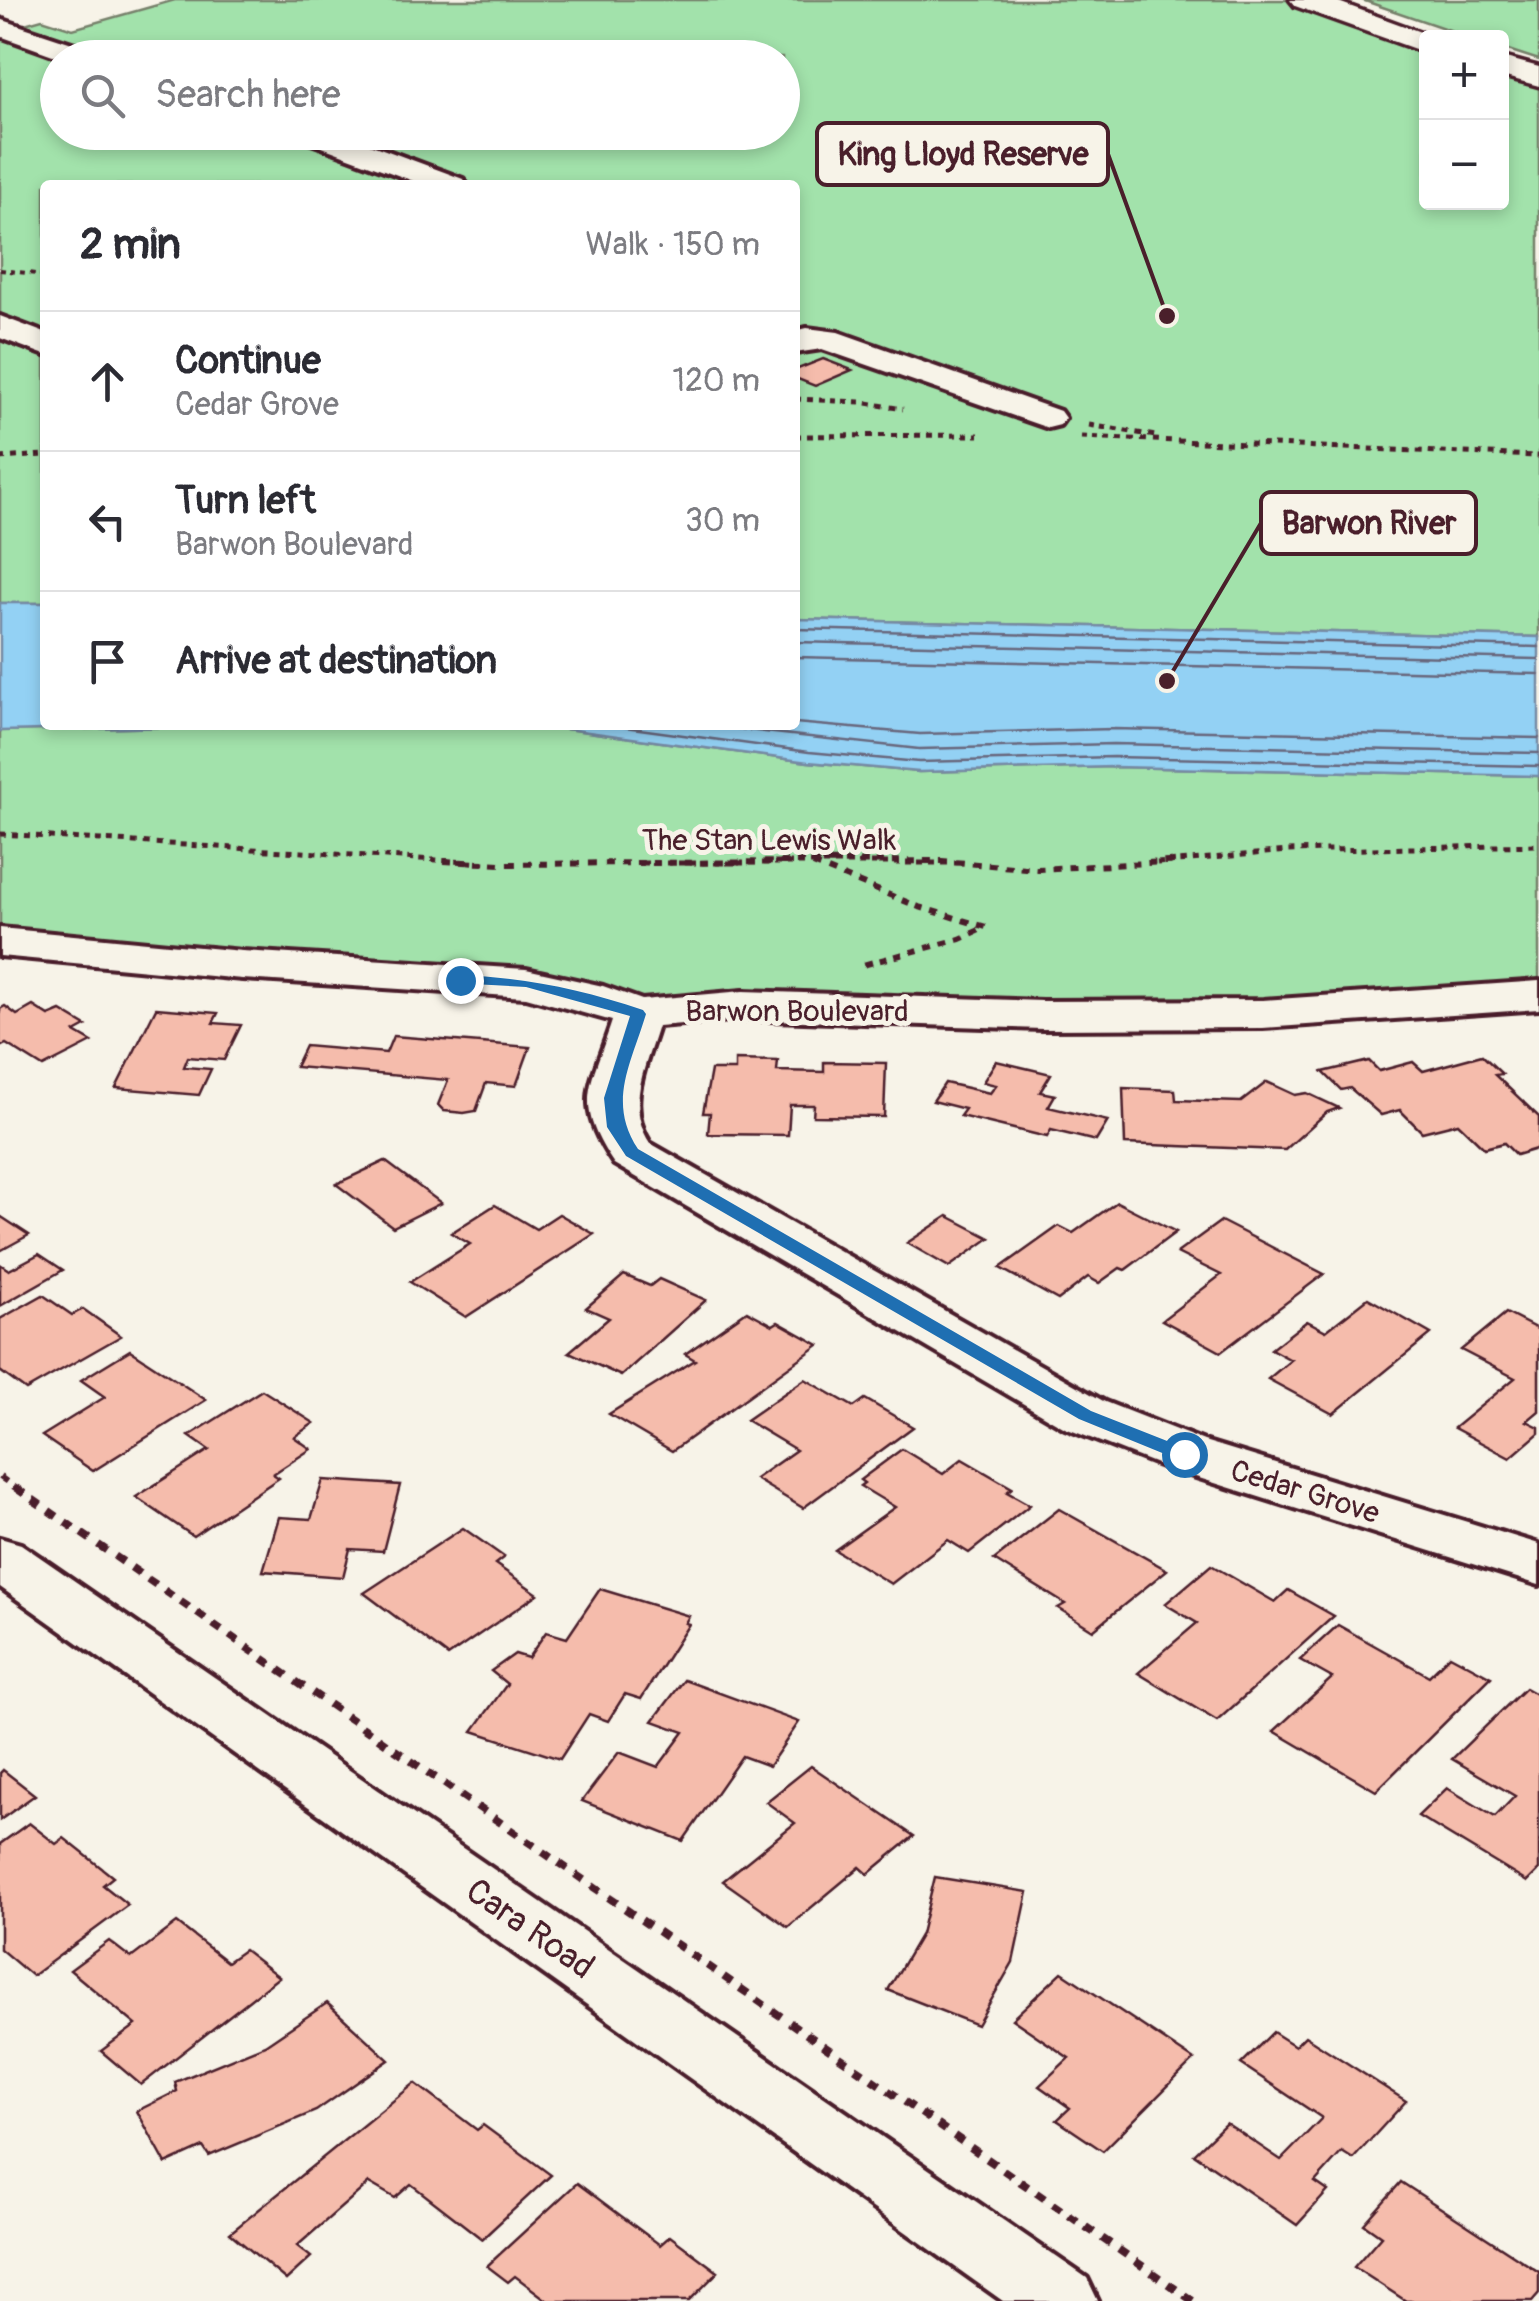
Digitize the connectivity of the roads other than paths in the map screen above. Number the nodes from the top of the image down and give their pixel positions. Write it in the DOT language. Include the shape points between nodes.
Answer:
graph roads {
  1 [pos="1305,0"];
  2 [pos="0,27"];
  3 [pos="40,41"];
  4 [pos="1419,41"];
  5 [pos="1509,68"];
  6 [pos="1539,77"];
  7 [pos="357,150"];
  8 [pos="438,180"];
  9 [pos="0,326"];
  10 [pos="800,341"];
  11 [pos="40,343"];
  12 [pos="1061,427"];
  13 [pos="0,942"];
  14 [pos="1539,995"];
  15 [pos="638,1014"];
  16 [pos="0,1558"];
  17 [pos="1539,1564"];
  18 [pos="1061,2301"];
  1 -- 4 [label="main road"];
  2 -- 3 [label="street"];
  5 -- 6 [label="main road"];
  7 -- 8 [label="street"];
  9 -- 11 [label="street"];
  10 -- 12 [label="street" via="826,339"];
  13 -- 15 [label="street, Barwon Boulevard" via="526,983"];
  14 -- 15 [label="street, Barwon Boulevard" via="1262,1014 743,1005"];
  15 -- 17 [label="street, Cedar Grove" via="612,1098 615,1127 632,1152 1085,1415 1184,1454"];
  16 -- 18 [label="street, Cara Road"];
}
